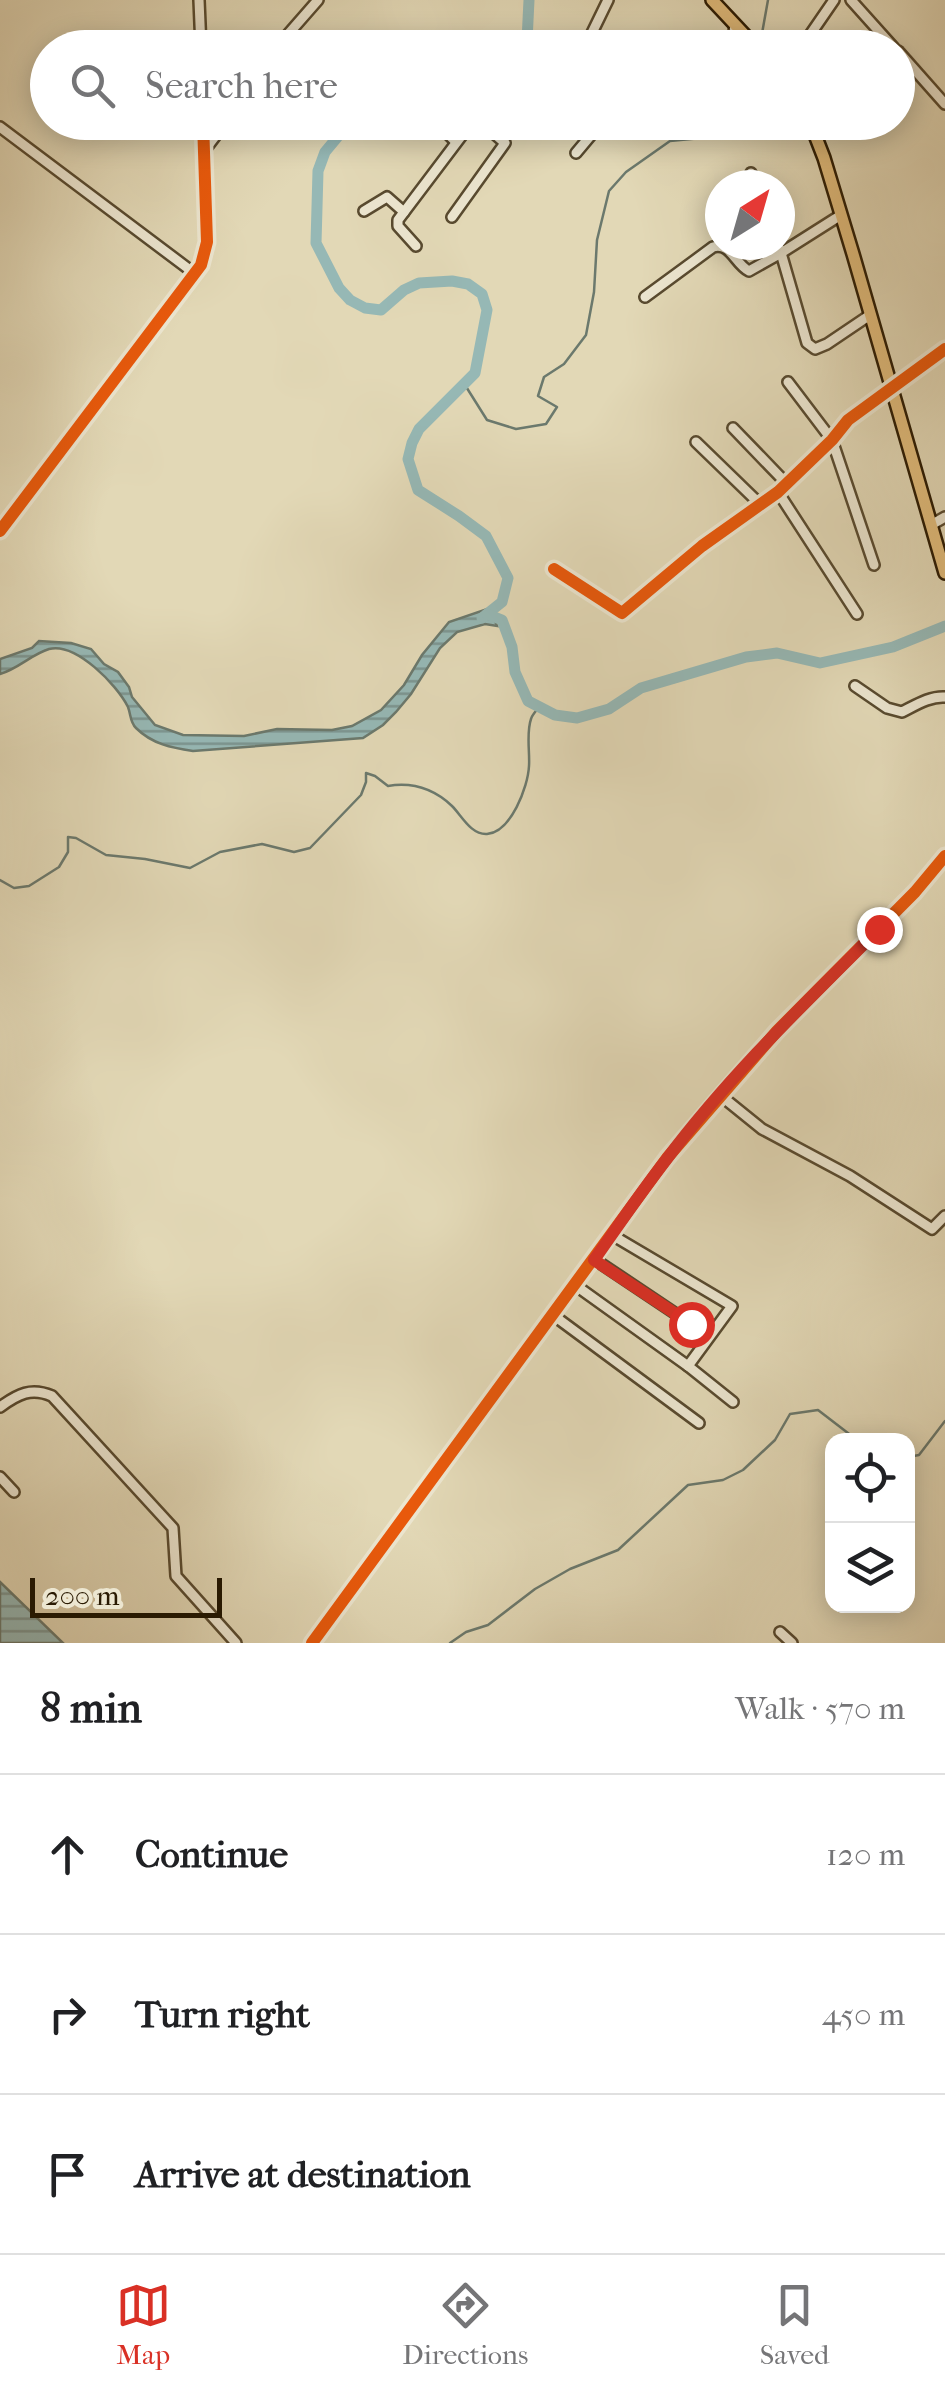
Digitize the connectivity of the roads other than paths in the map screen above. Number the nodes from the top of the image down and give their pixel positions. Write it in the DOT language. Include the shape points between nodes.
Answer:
graph roads {
  1 [pos="199,0"];
  2 [pos="318,0"];
  3 [pos="608,0"];
  4 [pos="712,0"];
  5 [pos="834,0"];
  6 [pos="851,0"];
  7 [pos="736,24"];
  8 [pos="200,30"];
  9 [pos="292,30"];
  10 [pos="593,30"];
  11 [pos="735,30"];
  12 [pos="741,30"];
  13 [pos="814,30"];
  14 [pos="879,30"];
  15 [pos="915,70"];
  16 [pos="945,104"];
  17 [pos="0,127"];
  18 [pos="204,140"];
  19 [pos="212,140"];
  20 [pos="501,140"];
  21 [pos="586,140"];
  22 [pos="817,140"];
  23 [pos="456,142"];
  24 [pos="204,151"];
  25 [pos="576,152"];
  26 [pos="364,212"];
  27 [pos="404,212"];
  28 [pos="841,215"];
  29 [pos="452,217"];
  30 [pos="795,240"];
  31 [pos="416,246"];
  32 [pos="705,253"];
  33 [pos="736,260"];
  34 [pos="764,260"];
  35 [pos="782,260"];
  36 [pos="194,274"];
  37 [pos="644,297"];
  38 [pos="870,315"];
  39 [pos="945,349"];
  40 [pos="788,382"];
  41 [pos="891,387"];
  42 [pos="733,428"];
  43 [pos="832,440"];
  44 [pos="696,442"];
  45 [pos="786,483"];
  46 [pos="778,492"];
  47 [pos="761,505"];
  48 [pos="945,517"];
  49 [pos="931,525"];
  50 [pos="0,531"];
  51 [pos="874,565"];
  52 [pos="554,569"];
  53 [pos="945,573"];
  54 [pos="857,614"];
  55 [pos="855,686"];
  56 [pos="945,697"];
  57 [pos="945,856"];
  58 [pos="720,1095"];
  59 [pos="945,1216"];
  60 [pos="612,1234"];
  61 [pos="594,1260"];
  62 [pos="576,1285"];
  63 [pos="554,1315"];
  64 [pos="691,1324"];
  65 [pos="688,1366"];
  66 [pos="732,1402"];
  67 [pos="0,1407"];
  68 [pos="699,1424"];
  69 [pos="0,1478"];
  70 [pos="14,1492"];
  71 [pos="780,1632"];
  72 [pos="236,1643"];
  73 [pos="312,1643"];
  74 [pos="792,1643"];
  1 -- 8 [label="street"];
  2 -- 9 [label="street"];
  3 -- 10 [label="street"];
  4 -- 7 [label="main road"];
  5 -- 13 [label="street"];
  6 -- 14 [label="street"];
  7 -- 11 [label="street"];
  7 -- 12 [label="main road"];
  15 -- 16 [label="street"];
  17 -- 36 [label="street"];
  18 -- 24 [label="street"];
  19 -- 24 [label="street"];
  20 -- 29 [label="street"];
  21 -- 25 [label="street"];
  22 -- 28 [label="main road"];
  23 -- 27 [label="street"];
  24 -- 36 [label="street" via="207,242"];
  26 -- 27 [label="street" via="387,197"];
  27 -- 31 [label="street" via="398,226"];
  28 -- 30 [label="street"];
  28 -- 38 [label="main road"];
  32 -- 37 [label="street"];
  33 -- 34 [label="street" via="750,270"];
  35 -- 38 [label="street" via="815,349"];
  36 -- 50 [label="street"];
  38 -- 41 [label="main road"];
  39 -- 41 [label="street"];
  40 -- 43 [label="street"];
  41 -- 43 [label="street"];
  41 -- 49 [label="main road"];
  42 -- 45 [label="street"];
  43 -- 45 [label="street"];
  43 -- 51 [label="street"];
  44 -- 47 [label="street"];
  45 -- 46 [label="street"];
  46 -- 47 [label="street"];
  46 -- 54 [label="street"];
  47 -- 52 [label="street" via="622,613"];
  48 -- 49 [label="street"];
  49 -- 53 [label="main road"];
  55 -- 56 [label="street" via="902,712"];
  57 -- 58 [label="street"];
  58 -- 59 [label="street" via="762,1129 932,1229"];
  58 -- 60 [label="street"];
  60 -- 61 [label="street"];
  60 -- 65 [label="street" via="732,1306"];
  61 -- 62 [label="street"];
  61 -- 64 [label="street"];
  62 -- 63 [label="street"];
  62 -- 65 [label="street"];
  63 -- 68 [label="street"];
  63 -- 73 [label="street"];
  65 -- 66 [label="street"];
  67 -- 72 [label="street" via="39,1391 52,1396 172,1528 176,1576"];
  69 -- 70 [label="street"];
  71 -- 74 [label="street"];
}
